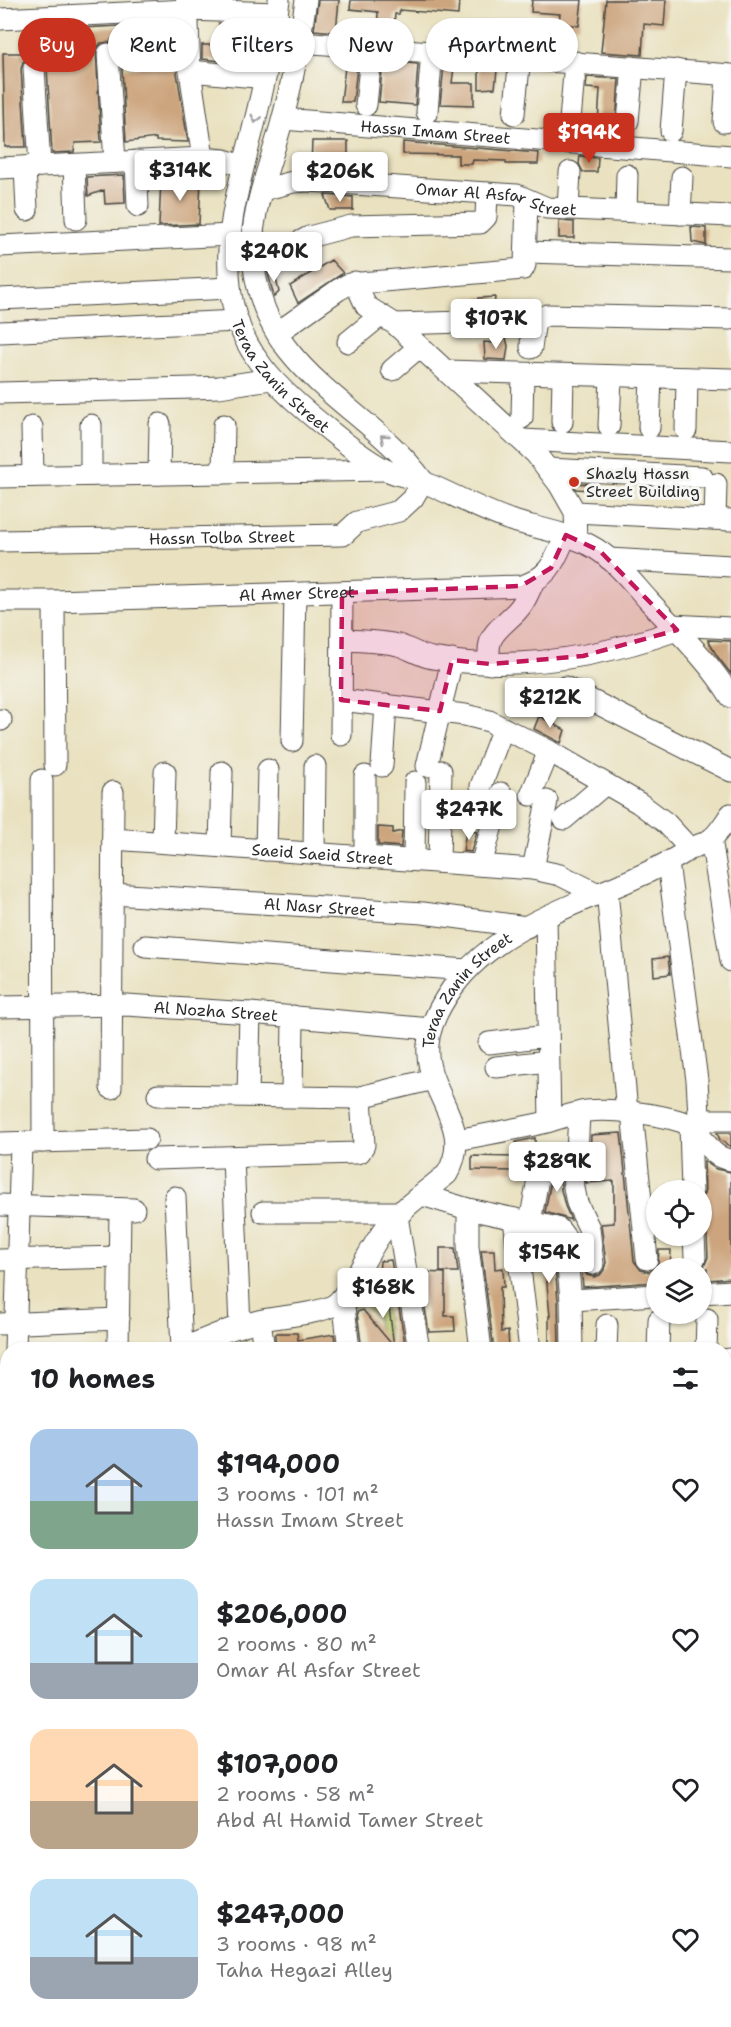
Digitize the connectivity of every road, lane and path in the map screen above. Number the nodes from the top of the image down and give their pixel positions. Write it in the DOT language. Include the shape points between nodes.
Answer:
graph roads {
  1 [pos="306,0"];
  2 [pos="187,5"];
  3 [pos="278,6"];
  4 [pos="303,18"];
  5 [pos="0,19"];
  6 [pos="578,63"];
  7 [pos="633,67"];
  8 [pos="676,70"];
  9 [pos="34,72"];
  10 [pos="111,72"];
  11 [pos="190,72"];
  12 [pos="198,72"];
  13 [pos="293,72"];
  14 [pos="369,72"];
  15 [pos="430,72"];
  16 [pos="518,72"];
  17 [pos="574,72"];
  18 [pos="729,75"];
  19 [pos="265,78"];
  20 [pos="366,105"];
  21 [pos="427,112"];
  22 [pos="514,114"];
  23 [pos="283,119"];
  24 [pos="570,121"];
  25 [pos="628,121"];
  26 [pos="724,122"];
  27 [pos="671,131"];
  28 [pos="731,156"];
  29 [pos="203,158"];
  30 [pos="126,162"];
  31 [pos="74,165"];
  32 [pos="243,166"];
  33 [pos="33,167"];
  34 [pos="0,168"];
  35 [pos="570,172"];
  36 [pos="627,175"];
  37 [pos="682,177"];
  38 [pos="262,190"];
  39 [pos="487,193"];
  40 [pos="527,200"];
  41 [pos="138,206"];
  42 [pos="568,209"];
  43 [pos="27,210"];
  44 [pos="626,211"];
  45 [pos="680,214"];
  46 [pos="731,216"];
  47 [pos="76,219"];
  48 [pos="231,235"];
  49 [pos="0,246"];
  50 [pos="526,252"];
  51 [pos="731,258"];
  52 [pos="254,266"];
  53 [pos="355,282"];
  54 [pos="230,288"];
  55 [pos="0,299"];
  56 [pos="731,319"];
  57 [pos="388,320"];
  58 [pos="238,321"];
  59 [pos="0,332"];
  60 [pos="277,333"];
  61 [pos="348,342"];
  62 [pos="419,347"];
  63 [pos="531,348"];
  64 [pos="392,370"];
  65 [pos="447,371"];
  66 [pos="527,374"];
  67 [pos="563,375"];
  68 [pos="611,376"];
  69 [pos="651,377"];
  70 [pos="687,378"];
  71 [pos="271,379"];
  72 [pos="731,379"];
  73 [pos="0,393"];
  74 [pos="522,418"];
  75 [pos="562,422"];
  76 [pos="160,424"];
  77 [pos="91,425"];
  78 [pos="224,425"];
  79 [pos="609,426"];
  80 [pos="32,427"];
  81 [pos="649,428"];
  82 [pos="686,430"];
  83 [pos="523,441"];
  84 [pos="731,451"];
  85 [pos="548,469"];
  86 [pos="385,470"];
  87 [pos="223,473"];
  88 [pos="159,474"];
  89 [pos="91,475"];
  90 [pos="33,476"];
  91 [pos="0,477"];
  92 [pos="719,479"];
  93 [pos="423,481"];
  94 [pos="575,512"];
  95 [pos="723,520"];
  96 [pos="571,537"];
  97 [pos="0,541"];
  98 [pos="609,559"];
  99 [pos="731,566"];
  100 [pos="532,583"];
  101 [pos="342,593"];
  102 [pos="295,594"];
  103 [pos="0,601"];
  104 [pos="54,601"];
  105 [pos="674,627"];
  106 [pos="731,628"];
  107 [pos="342,640"];
  108 [pos="452,660"];
  109 [pos="490,664"];
  110 [pos="565,687"];
  111 [pos="728,688"];
  112 [pos="341,700"];
  113 [pos="386,705"];
  114 [pos="440,711"];
  115 [pos="503,728"];
  116 [pos="341,735"];
  117 [pos="292,741"];
  118 [pos="549,751"];
  119 [pos="315,766"];
  120 [pos="268,770"];
  121 [pos="731,771"];
  122 [pos="165,772"];
  123 [pos="222,772"];
  124 [pos="428,773"];
  125 [pos="606,784"];
  126 [pos="481,786"];
  127 [pos="113,792"];
  128 [pos="501,793"];
  129 [pos="731,814"];
  130 [pos="564,819"];
  131 [pos="112,839"];
  132 [pos="711,839"];
  133 [pos="163,842"];
  134 [pos="220,846"];
  135 [pos="690,849"];
  136 [pos="266,850"];
  137 [pos="314,853"];
  138 [pos="365,856"];
  139 [pos="414,860"];
  140 [pos="439,862"];
  141 [pos="668,863"];
  142 [pos="481,865"];
  143 [pos="533,868"];
  144 [pos="603,892"];
  145 [pos="112,894"];
  146 [pos="536,922"];
  147 [pos="145,946"];
  148 [pos="731,961"];
  149 [pos="467,970"];
  150 [pos="111,1005"];
  151 [pos="44,1006"];
  152 [pos="0,1007"];
  153 [pos="250,1013"];
  154 [pos="293,1016"];
  155 [pos="431,1029"];
  156 [pos="547,1036"];
  157 [pos="489,1043"];
  158 [pos="548,1061"];
  159 [pos="495,1067"];
  160 [pos="433,1079"];
  161 [pos="111,1088"];
  162 [pos="158,1095"];
  163 [pos="248,1095"];
  164 [pos="292,1096"];
  165 [pos="361,1097"];
  166 [pos="629,1112"];
  167 [pos="579,1113"];
  168 [pos="731,1120"];
  169 [pos="549,1121"];
  170 [pos="696,1126"];
  171 [pos="147,1139"];
  172 [pos="457,1140"];
  173 [pos="43,1142"];
  174 [pos="0,1143"];
  175 [pos="21,1143"];
  176 [pos="233,1157"];
  177 [pos="155,1159"];
  178 [pos="731,1160"];
  179 [pos="541,1162"];
  180 [pos="693,1180"];
  181 [pos="422,1195"];
  182 [pos="175,1197"];
  183 [pos="10,1205"];
  184 [pos="468,1209"];
  185 [pos="263,1212"];
  186 [pos="399,1214"];
  187 [pos="522,1221"];
  188 [pos="694,1246"];
  189 [pos="119,1257"];
  190 [pos="695,1257"];
  191 [pos="647,1258"];
  192 [pos="9,1260"];
  193 [pos="593,1264"];
  194 [pos="731,1291"];
  195 [pos="712,1292"];
  196 [pos="646,1296"];
  197 [pos="343,1298"];
  198 [pos="571,1300"];
  199 [pos="119,1319"];
  200 [pos="260,1321"];
  201 [pos="8,1324"];
  202 [pos="659,1324"];
  203 [pos="706,1324"];
  204 [pos="607,1325"];
  205 [pos="240,1327"];
  206 [pos="13,1342"];
  207 [pos="118,1342"];
  208 [pos="181,1342"];
  209 [pos="208,1342"];
  210 [pos="263,1342"];
  211 [pos="348,1342"];
  212 [pos="418,1342"];
  213 [pos="480,1342"];
  214 [pos="530,1342"];
  215 [pos="572,1342"];
  216 [pos="606,1342"];
  217 [pos="658,1342"];
  218 [pos="706,1342"];
  1 -- 4 [label="street, Teraa Zanin Street"];
  2 -- 3 [label="street"];
  2 -- 5 [label="street"];
  3 -- 19 [label="street, Teraa Zanin Street"];
  6 -- 7 [label="street"];
  7 -- 8 [label="street"];
  7 -- 25 [label="street"];
  8 -- 18 [label="street"];
  8 -- 27 [label="street"];
  9 -- 33 [label="street"];
  10 -- 30 [label="street"];
  11 -- 29 [label="street"];
  12 -- 19 [label="street"];
  13 -- 23 [label="street, Teraa Zanin Street"];
  14 -- 20 [label="street"];
  15 -- 21 [label="street"];
  16 -- 22 [label="street"];
  17 -- 24 [label="street"];
  18 -- 26 [label="street"];
  19 -- 32 [label="street, Teraa Zanin Street, one-way"];
  23 -- 28 [label="street, Hassn Imam Street"];
  23 -- 38 [label="street, Teraa Zanin Street"];
  29 -- 30 [label="street"];
  29 -- 32 [label="street"];
  30 -- 31 [label="street"];
  30 -- 41 [label="street"];
  31 -- 33 [label="street"];
  31 -- 47 [label="street"];
  32 -- 48 [label="street, Teraa Zanin Street"];
  33 -- 34 [label="street"];
  33 -- 43 [label="street"];
  35 -- 42 [label="street"];
  36 -- 44 [label="street"];
  37 -- 45 [label="street"];
  38 -- 39 [label="street, Omar Al Asfar Street" via="304,181"];
  38 -- 52 [label="street, Teraa Zanin Street" via="255,215"];
  39 -- 40 [label="street, Omar Al Asfar Street" via="517,195"];
  39 -- 52 [label="street" via="486,218 480,223 337,229 309,237"];
  40 -- 42 [label="street, Omar Al Asfar Street" via="540,206"];
  40 -- 50 [label="street"];
  42 -- 44 [label="street, Omar Al Asfar Street"];
  44 -- 45 [label="street, Omar Al Asfar Street"];
  45 -- 46 [label="street, Omar Al Asfar Street"];
  48 -- 49 [label="street"];
  48 -- 54 [label="street, Teraa Zanin Street"];
  50 -- 51 [label="street"];
  50 -- 53 [label="street" via="522,269"];
  52 -- 60 [label="street, Teraa Zanin Street" via="264,308"];
  53 -- 57 [label="street" via="366,306"];
  53 -- 60 [label="street"];
  54 -- 55 [label="street"];
  54 -- 58 [label="street, Teraa Zanin Street"];
  56 -- 63 [label="street" via="547,315 536,320"];
  57 -- 61 [label="street"];
  57 -- 62 [label="street"];
  57 -- 63 [label="street" via="532,320"];
  58 -- 59 [label="street"];
  58 -- 71 [label="street, Teraa Zanin Street"];
  93 -- 60 [label="street, Teraa Zanin Street, one-way" via="392,445 300,364"];
  62 -- 64 [label="street"];
  62 -- 65 [label="street"];
  63 -- 66 [label="street"];
  65 -- 66 [label="street"];
  65 -- 83 [label="street"];
  66 -- 67 [label="street"];
  66 -- 74 [label="street"];
  67 -- 68 [label="street"];
  67 -- 75 [label="street"];
  68 -- 69 [label="street"];
  68 -- 79 [label="street"];
  69 -- 70 [label="street"];
  69 -- 81 [label="street"];
  70 -- 72 [label="street"];
  70 -- 82 [label="street"];
  71 -- 73 [label="street" via="219,387"];
  71 -- 86 [label="street, Teraa Zanin Street" via="291,399"];
  76 -- 88 [label="street"];
  77 -- 89 [label="street"];
  78 -- 87 [label="street"];
  80 -- 90 [label="street"];
  83 -- 84 [label="street"];
  83 -- 85 [label="street"];
  85 -- 92 [label="street"];
  85 -- 94 [label="street"];
  86 -- 87 [label="street"];
  86 -- 93 [label="street, Teraa Zanin Street"];
  87 -- 88 [label="street"];
  88 -- 89 [label="street"];
  89 -- 90 [label="street"];
  90 -- 91 [label="street"];
  92 -- 95 [label="street"];
  93 -- 96 [label="street, Teraa Zanin Street" via="490,512"];
  93 -- 97 [label="street, Hassn Tolba Street" via="399,511 357,522 344,535"];
  94 -- 95 [label="street"];
  94 -- 96 [label="street"];
  96 -- 98 [label="street, Teraa Zanin Street"];
  96 -- 100 [label="street" via="551,567"];
  98 -- 99 [label="street"];
  98 -- 105 [label="street, Teraa Zanin Street"];
  100 -- 101 [label="street, Al Amer Street"];
  100 -- 109 [label="street" via="521,605 495,631 488,653"];
  101 -- 102 [label="street, Al Amer Street"];
  101 -- 107 [label="street"];
  102 -- 104 [label="street, Al Amer Street"];
  102 -- 117 [label="street"];
  103 -- 104 [label="street, Al Amer Street"];
  104 -- 151 [label="street"];
  105 -- 106 [label="street"];
  105 -- 109 [label="street" via="631,646 583,656"];
  105 -- 111 [label="street, Teraa Zanin Street"];
  107 -- 108 [label="street" via="391,644"];
  107 -- 112 [label="street"];
  108 -- 109 [label="street"];
  108 -- 114 [label="street"];
  110 -- 121 [label="street"];
  112 -- 113 [label="street"];
  112 -- 116 [label="street"];
  113 -- 114 [label="street"];
  113 -- 138 [label="street"];
  114 -- 115 [label="street" via="481,718"];
  114 -- 124 [label="street"];
  115 -- 118 [label="street"];
  115 -- 126 [label="street"];
  118 -- 125 [label="street"];
  118 -- 143 [label="street" via="539,798"];
  119 -- 137 [label="street"];
  120 -- 136 [label="street"];
  122 -- 133 [label="street"];
  123 -- 134 [label="street"];
  124 -- 139 [label="street"];
  124 -- 140 [label="street"];
  125 -- 130 [label="street"];
  125 -- 135 [label="street" via="656,815"];
  127 -- 131 [label="street"];
  128 -- 142 [label="street"];
  129 -- 132 [label="street, Teraa Zanin Street"];
  131 -- 133 [label="street, Saeid Saeid Street"];
  131 -- 145 [label="street"];
  132 -- 135 [label="street, Teraa Zanin Street"];
  132 -- 148 [label="street"];
  133 -- 134 [label="street, Saeid Saeid Street"];
  134 -- 136 [label="street, Saeid Saeid Street"];
  135 -- 141 [label="street, Teraa Zanin Street"];
  136 -- 137 [label="street, Saeid Saeid Street"];
  137 -- 138 [label="street, Saeid Saeid Street"];
  138 -- 139 [label="street, Saeid Saeid Street"];
  139 -- 140 [label="street, Saeid Saeid Street"];
  140 -- 142 [label="street, Saeid Saeid Street"];
  141 -- 144 [label="street, Teraa Zanin Street"];
  141 -- 170 [label="street" via="697,1080"];
  142 -- 143 [label="street, Saeid Saeid Street"];
  143 -- 144 [label="street, Saeid Saeid Street"];
  144 -- 146 [label="street, Teraa Zanin Street"];
  144 -- 166 [label="street"];
  145 -- 146 [label="street, Al Nasr Street"];
  145 -- 150 [label="street"];
  146 -- 149 [label="street, Teraa Zanin Street" via="485,953"];
  146 -- 156 [label="street"];
  147 -- 149 [label="street"];
  149 -- 155 [label="street, Teraa Zanin Street" via="452,988"];
  150 -- 151 [label="street, Al Nozha Street"];
  150 -- 153 [label="street, Al Nozha Street"];
  150 -- 161 [label="street"];
  151 -- 152 [label="street, Al Nozha Street"];
  151 -- 173 [label="street"];
  153 -- 154 [label="street, Al Nozha Street"];
  153 -- 163 [label="street"];
  154 -- 155 [label="street, Al Nozha Street"];
  154 -- 164 [label="street"];
  155 -- 160 [label="street, Teraa Zanin Street" via="428,1054"];
  156 -- 157 [label="street"];
  156 -- 158 [label="street"];
  158 -- 159 [label="street"];
  158 -- 169 [label="street"];
  160 -- 165 [label="street"];
  160 -- 172 [label="street, Teraa Zanin Street"];
  162 -- 163 [label="street"];
  163 -- 164 [label="street"];
  164 -- 165 [label="street"];
  165 -- 176 [label="street" via="364,1145 360,1152"];
  166 -- 167 [label="street"];
  166 -- 170 [label="street"];
  166 -- 191 [label="street"];
  167 -- 169 [label="street"];
  167 -- 193 [label="street" via="574,1188 589,1228"];
  168 -- 170 [label="street"];
  169 -- 172 [label="street"];
  170 -- 178 [label="street" via="710,1150 721,1159"];
  170 -- 180 [label="street"];
  171 -- 173 [label="street"];
  172 -- 181 [label="street" via="455,1158 447,1174"];
  173 -- 175 [label="street"];
  174 -- 175 [label="street"];
  175 -- 183 [label="street"];
  176 -- 177 [label="street"];
  176 -- 205 [label="street"];
  179 -- 187 [label="street"];
  181 -- 184 [label="street"];
  181 -- 186 [label="street"];
  182 -- 208 [label="street"];
  183 -- 189 [label="street" via="127,1209"];
  183 -- 192 [label="street"];
  184 -- 187 [label="street"];
  184 -- 213 [label="street" via="468,1246"];
  185 -- 186 [label="street"];
  186 -- 197 [label="street" via="378,1238"];
  186 -- 212 [label="street"];
  187 -- 198 [label="street" via="563,1233"];
  187 -- 214 [label="street"];
  188 -- 190 [label="street"];
  189 -- 192 [label="street"];
  189 -- 199 [label="street"];
  192 -- 201 [label="street"];
  194 -- 195 [label="street"];
  196 -- 198 [label="street"];
  197 -- 200 [label="street" via="328,1308"];
  197 -- 211 [label="street"];
  198 -- 215 [label="street"];
  199 -- 201 [label="street"];
  199 -- 207 [label="street"];
  200 -- 205 [label="street"];
  200 -- 210 [label="street"];
  201 -- 206 [label="street"];
  202 -- 217 [label="street"];
  203 -- 218 [label="street"];
  204 -- 216 [label="street"];
  205 -- 209 [label="street"];
}
